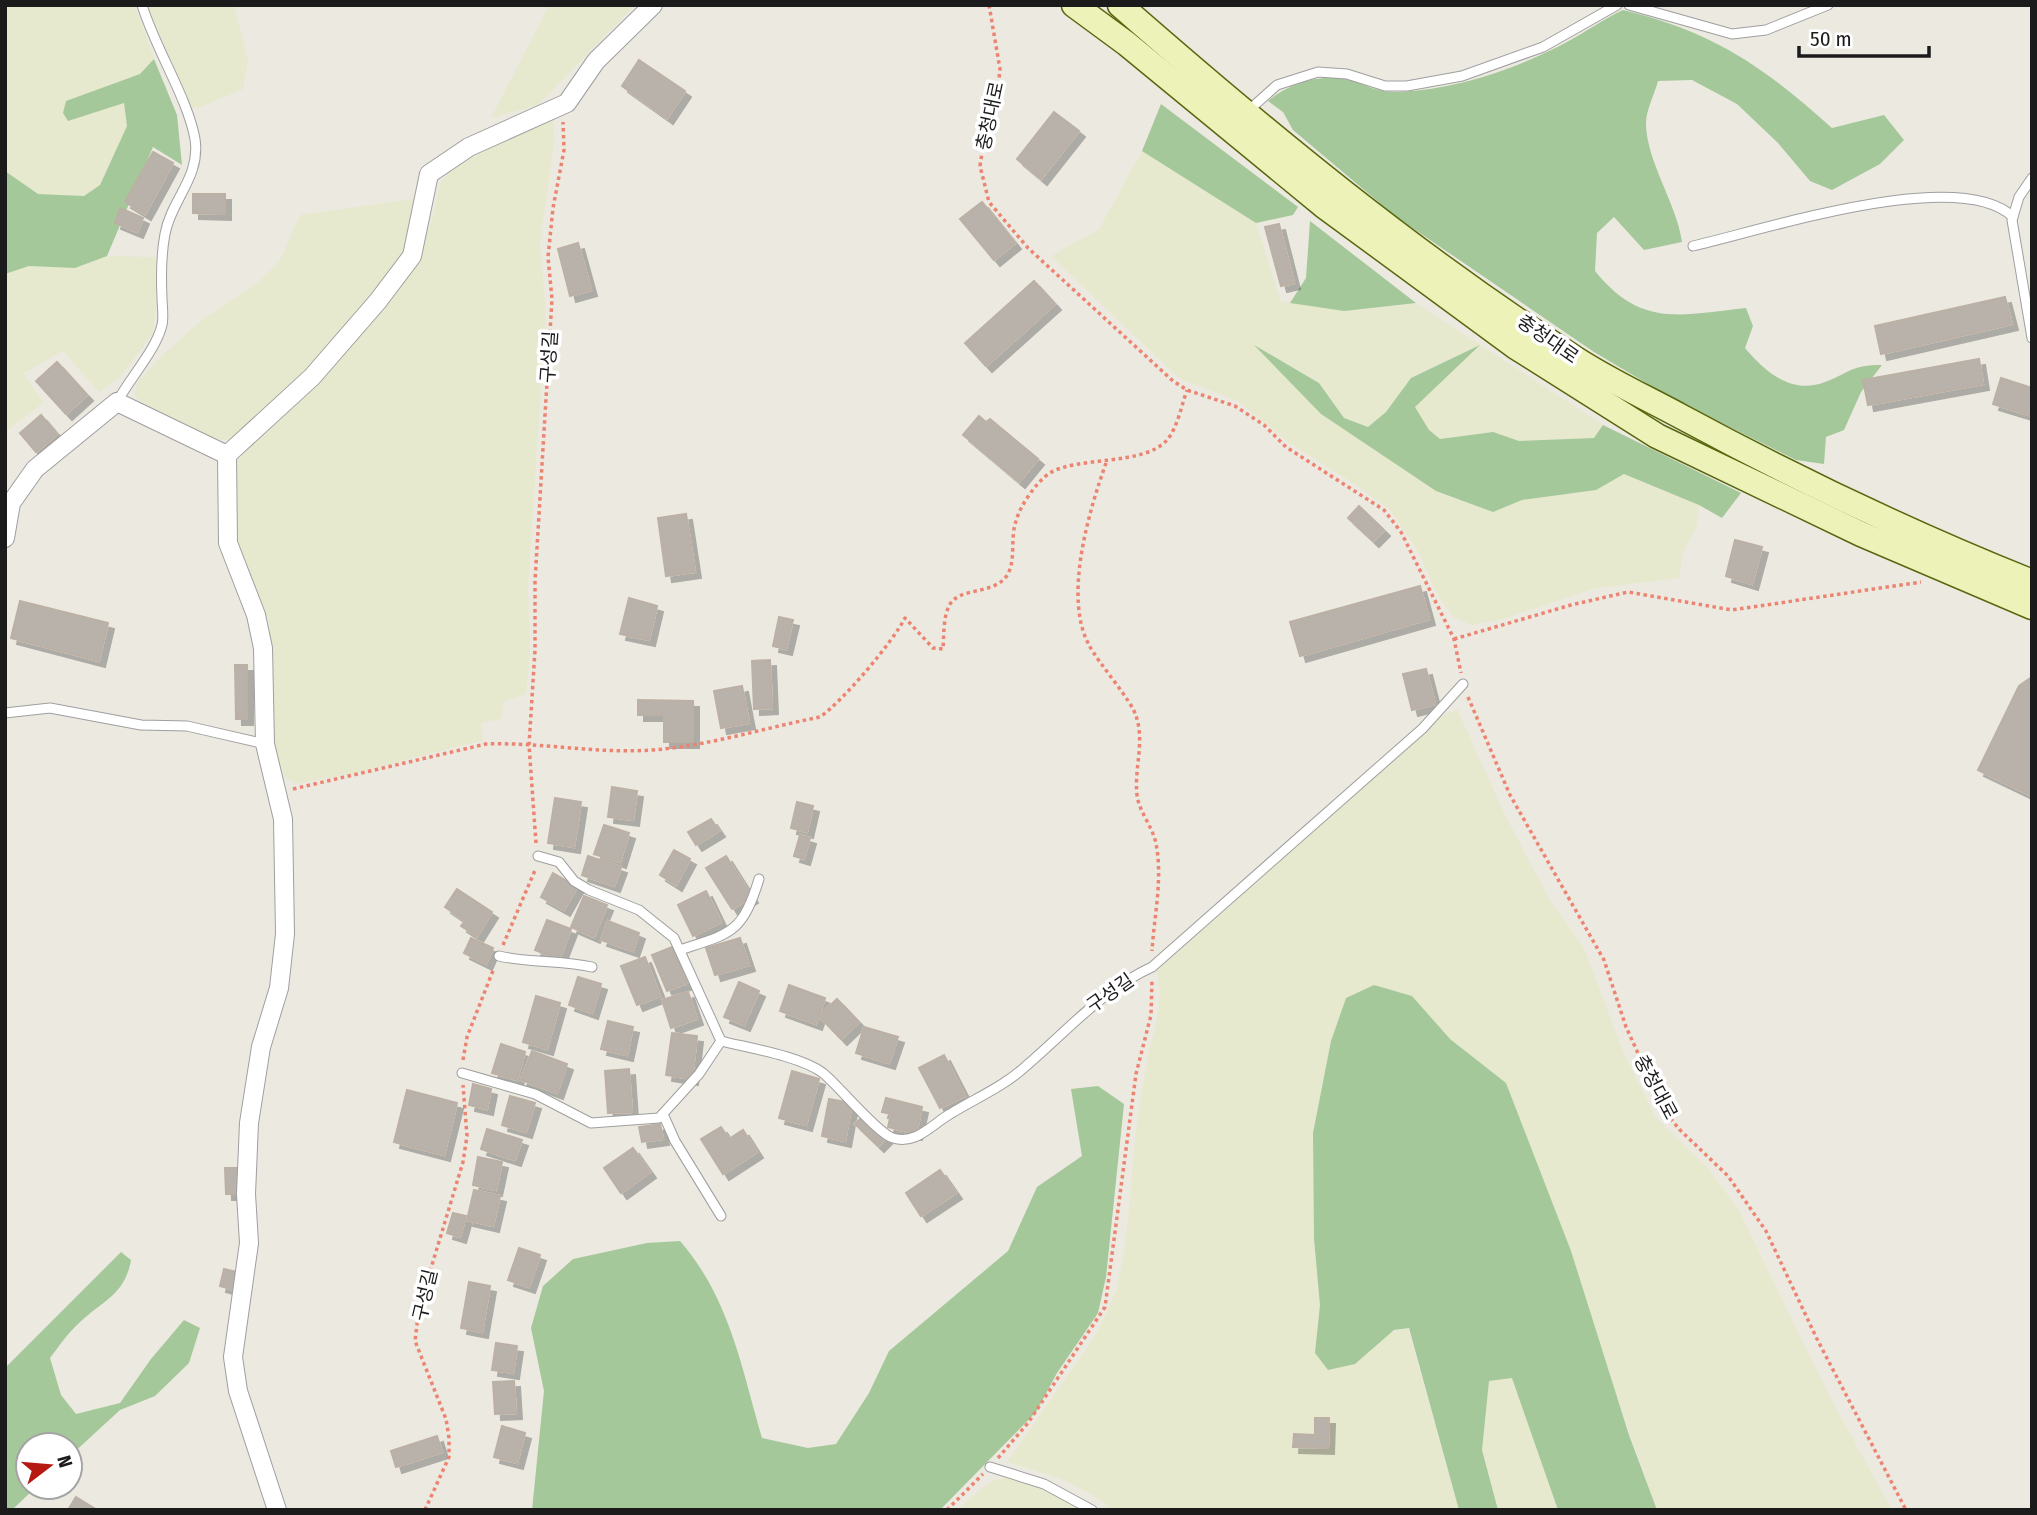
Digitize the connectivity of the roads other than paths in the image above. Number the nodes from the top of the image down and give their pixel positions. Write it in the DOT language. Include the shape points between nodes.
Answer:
graph roads {
  1 [pos="142,5"];
  2 [pos="653,5"];
  3 [pos="1074,5"];
  4 [pos="1120,5"];
  5 [pos="1618,5"];
  6 [pos="1629,5"];
  7 [pos="1828,5"];
  8 [pos="1245,114"];
  9 [pos="2032,178"];
  10 [pos="2013,217"];
  11 [pos="1693,246"];
  12 [pos="2032,338"];
  13 [pos="117,402"];
  14 [pos="227,455"];
  15 [pos="5,538"];
  16 [pos="2032,582"];
  17 [pos="2032,607"];
  18 [pos="1463,684"];
  19 [pos="5,713"];
  20 [pos="265,744"];
  21 [pos="538,856"];
  22 [pos="759,879"];
  23 [pos="680,950"];
  24 [pos="499,956"];
  25 [pos="592,967"];
  26 [pos="721,1041"];
  27 [pos="462,1073"];
  28 [pos="663,1114"];
  29 [pos="721,1216"];
  30 [pos="990,1467"];
  31 [pos="277,1510"];
  32 [pos="1092,1510"];
  1 -- 13 [label="lane" via="186,112 196,160 165,230 162,324 150,352"];
  2 -- 14 [label="street" via="596,61 566,103 469,147 429,174 412,257 312,377"];
  3 -- 17 [label="main road, 충청대로" via="1324,205 1516,346 1657,436 1956,577"];
  4 -- 8 [label="main road, 충청대로"];
  5 -- 8 [label="lane" via="1543,47 1462,76 1385,86 1347,74 1318,72 1277,85"];
  6 -- 7 [label="lane" via="1732,34 1766,30"];
  8 -- 16 [label="main road, 충청대로" via="1369,214 1578,360 1761,460"];
  9 -- 10 [label="lane"];
  10 -- 11 [label="lane" via="2001,205 1986,200 1940,195 1874,204"];
  10 -- 12 [label="lane"];
  13 -- 14 [label="street"];
  13 -- 15 [label="street" via="35,469 11,503"];
  14 -- 20 [label="street" via="225,524 256,615 262,648"];
  18 -- 26 [label="lane, 구성길" via="1423,728 1152,967 1129,978 1078,1017 993,1092 910,1140 891,1138 821,1071"];
  19 -- 20 [label="lane" via="50,708 141,725 187,726"];
  20 -- 31 [label="street" via="283,819 285,934 279,988 261,1047 249,1124 249,1243 233,1357 238,1391"];
  21 -- 23 [label="lane" via="559,862 574,881 589,890 639,910 674,938"];
  22 -- 23 [label="lane" via="750,907 730,933"];
  23 -- 26 [label="lane"];
  24 -- 25 [label="lane"];
  26 -- 28 [label="lane"];
  27 -- 28 [label="lane" via="535,1094 591,1123"];
  28 -- 29 [label="lane"];
  30 -- 32 [label="lane" via="1044,1484"];
}
